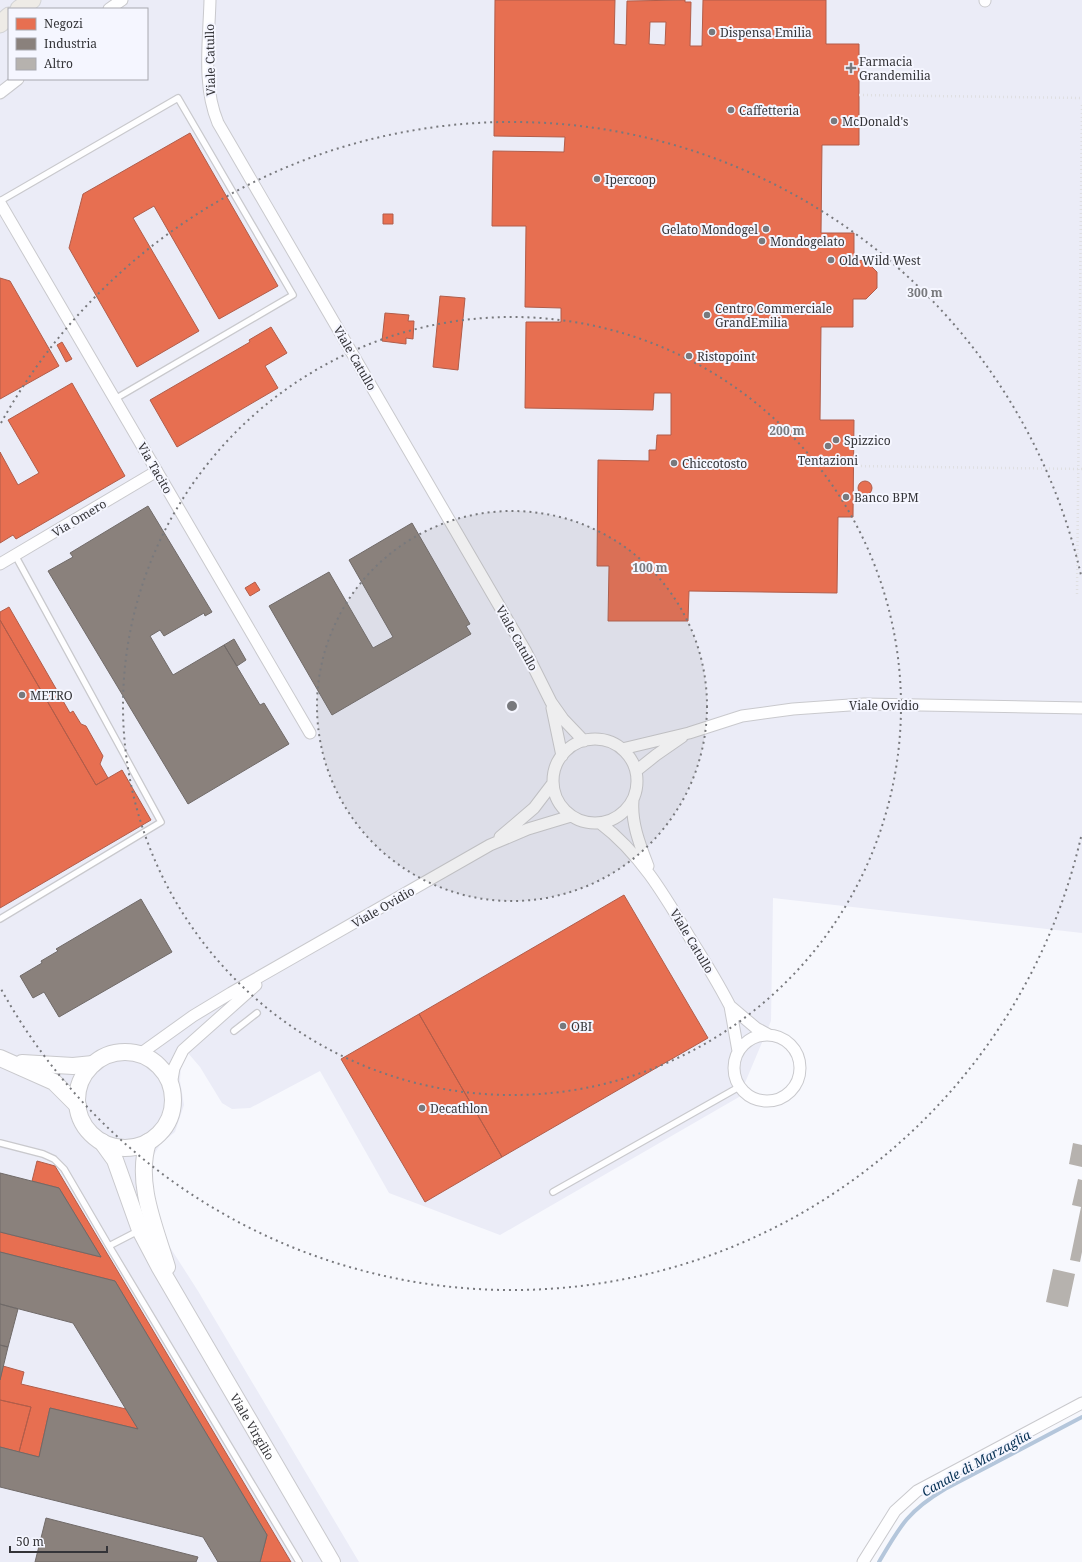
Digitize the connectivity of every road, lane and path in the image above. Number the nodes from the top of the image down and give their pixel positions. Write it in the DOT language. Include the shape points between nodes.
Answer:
graph roads {
  1 [pos="32,0"];
  2 [pos="122,0"];
  3 [pos="210,0"];
  4 [pos="20,8"];
  5 [pos="111,8"];
  6 [pos="8,17"];
  7 [pos="0,24"];
  8 [pos="17,80"];
  9 [pos="0,93"];
  10 [pos="859,96"];
  11 [pos="1082,98"];
  12 [pos="1082,105"];
  13 [pos="0,202"];
  14 [pos="115,399"];
  15 [pos="853,466"];
  16 [pos="1080,469"];
  17 [pos="157,471"];
  18 [pos="16,555"];
  19 [pos="0,564"];
  20 [pos="1077,594"];
  21 [pos="551,702"];
  22 [pos="1082,708"];
  23 [pos="689,732"];
  24 [pos="310,733"];
  25 [pos="584,741"];
  26 [pos="622,749"];
  27 [pos="562,756"];
  28 [pos="636,771"];
  29 [pos="553,783"];
  30 [pos="634,798"];
  31 [pos="571,816"];
  32 [pos="600,823"];
  33 [pos="490,845"];
  34 [pos="652,878"];
  35 [pos="0,918"];
  36 [pos="276,968"];
  37 [pos="730,1006"];
  38 [pos="257,1013"];
  39 [pos="234,1031"];
  40 [pos="769,1035"];
  41 [pos="738,1051"];
  42 [pos="140,1054"];
  43 [pos="2,1059"];
  44 [pos="94,1064"];
  45 [pos="171,1085"];
  46 [pos="739,1087"];
  47 [pos="78,1106"];
  48 [pos="102,1142"];
  49 [pos="148,1142"];
  50 [pos="0,1143"];
  51 [pos="554,1192"];
  52 [pos="140,1230"];
  53 [pos="109,1246"];
  54 [pos="174,1290"];
  55 [pos="1082,1403"];
  56 [pos="299,1562"];
  57 [pos="332,1562"];
  58 [pos="863,1562"];
  1 -- 4 [label="main road"];
  2 -- 5 [label="street"];
  3 -- 21 [label="street, Viale Catullo" via="208,88 218,123 526,650"];
  6 -- 7 [label="main road"];
  8 -- 9 [label="street"];
  10 -- 11 [label="path"];
  12 -- 16 [label="path"];
  13 -- 14 [label="street, Via Tacito"];
  13 -- 14 [label="lane" via="178,98 293,295"];
  14 -- 17 [label="street, Via Tacito"];
  15 -- 16 [label="path"];
  16 -- 20 [label="path"];
  17 -- 18 [label="street, Via Omero"];
  17 -- 24 [label="street, Via Tacito"];
  18 -- 19 [label="street, Via Omero"];
  18 -- 35 [label="lane" via="161,822"];
  21 -- 25 [label="street, Viale Catullo"];
  21 -- 27 [label="street, Viale Catullo"];
  22 -- 23 [label="street, Viale Ovidio" via="864,704 824,706 742,716"];
  23 -- 26 [label="street, Viale Ovidio"];
  23 -- 28 [label="street, Viale Ovidio"];
  25 -- 26 [label="street" via="610,742"];
  25 -- 27 [label="street" via="572,746"];
  26 -- 28 [label="street"];
  27 -- 29 [label="street" via="555,769"];
  28 -- 30 [label="street" via="637,785"];
  29 -- 31 [label="street" via="555,796"];
  29 -- 33 [label="street, Viale Ovidio" via="534,808"];
  30 -- 32 [label="street" via="620,815"];
  30 -- 34 [label="street, Viale Catullo" via="632,812"];
  31 -- 32 [label="street" via="580,821"];
  31 -- 33 [label="street, Viale Ovidio" via="528,828"];
  32 -- 34 [label="street, Viale Catullo" via="618,836"];
  33 -- 36 [label="street, Viale Ovidio"];
  34 -- 37 [label="street, Viale Catullo"];
  36 -- 42 [label="street, Viale Ovidio" via="193,1016"];
  36 -- 45 [label="street, Viale Ovidio" via="190,1042 177,1063"];
  37 -- 40 [label="street, Viale Catullo" via="756,1028"];
  37 -- 41 [label="street, Viale Catullo"];
  38 -- 39 [label="lane"];
  40 -- 41 [label="street" via="751,1039"];
  40 -- 46 [label="street, Viale Catullo" via="785,1040 797,1052 801,1068 797,1085 785,1097 769,1102 752,1098"];
  41 -- 46 [label="street, Viale Catullo" via="734,1073"];
  42 -- 44 [label="street" via="115,1053"];
  42 -- 45 [label="street" via="159,1066"];
  43 -- 44 [label="street" via="51,1066"];
  43 -- 47 [label="street" via="54,1082"];
  44 -- 47 [label="street" via="80,1083"];
  45 -- 49 [label="street" via="173,1101 170,1117 165,1127"];
  46 -- 51 [label="lane"];
  47 -- 48 [label="street" via="86,1127"];
  48 -- 49 [label="street" via="125,1148"];
  48 -- 52 [label="street, Viale Virgilio" via="117,1165"];
  49 -- 54 [label="street, Viale Virgilio" via="143,1167 145,1191"];
  50 -- 53 [label="lane" via="54,1159 64,1169"];
  52 -- 53 [label="lane"];
  52 -- 54 [label="street, Viale Virgilio"];
  53 -- 56 [label="lane"];
  54 -- 57 [label="street, Viale Virgilio"];
  55 -- 58 [label="street" via="916,1492 895,1511"];
}
